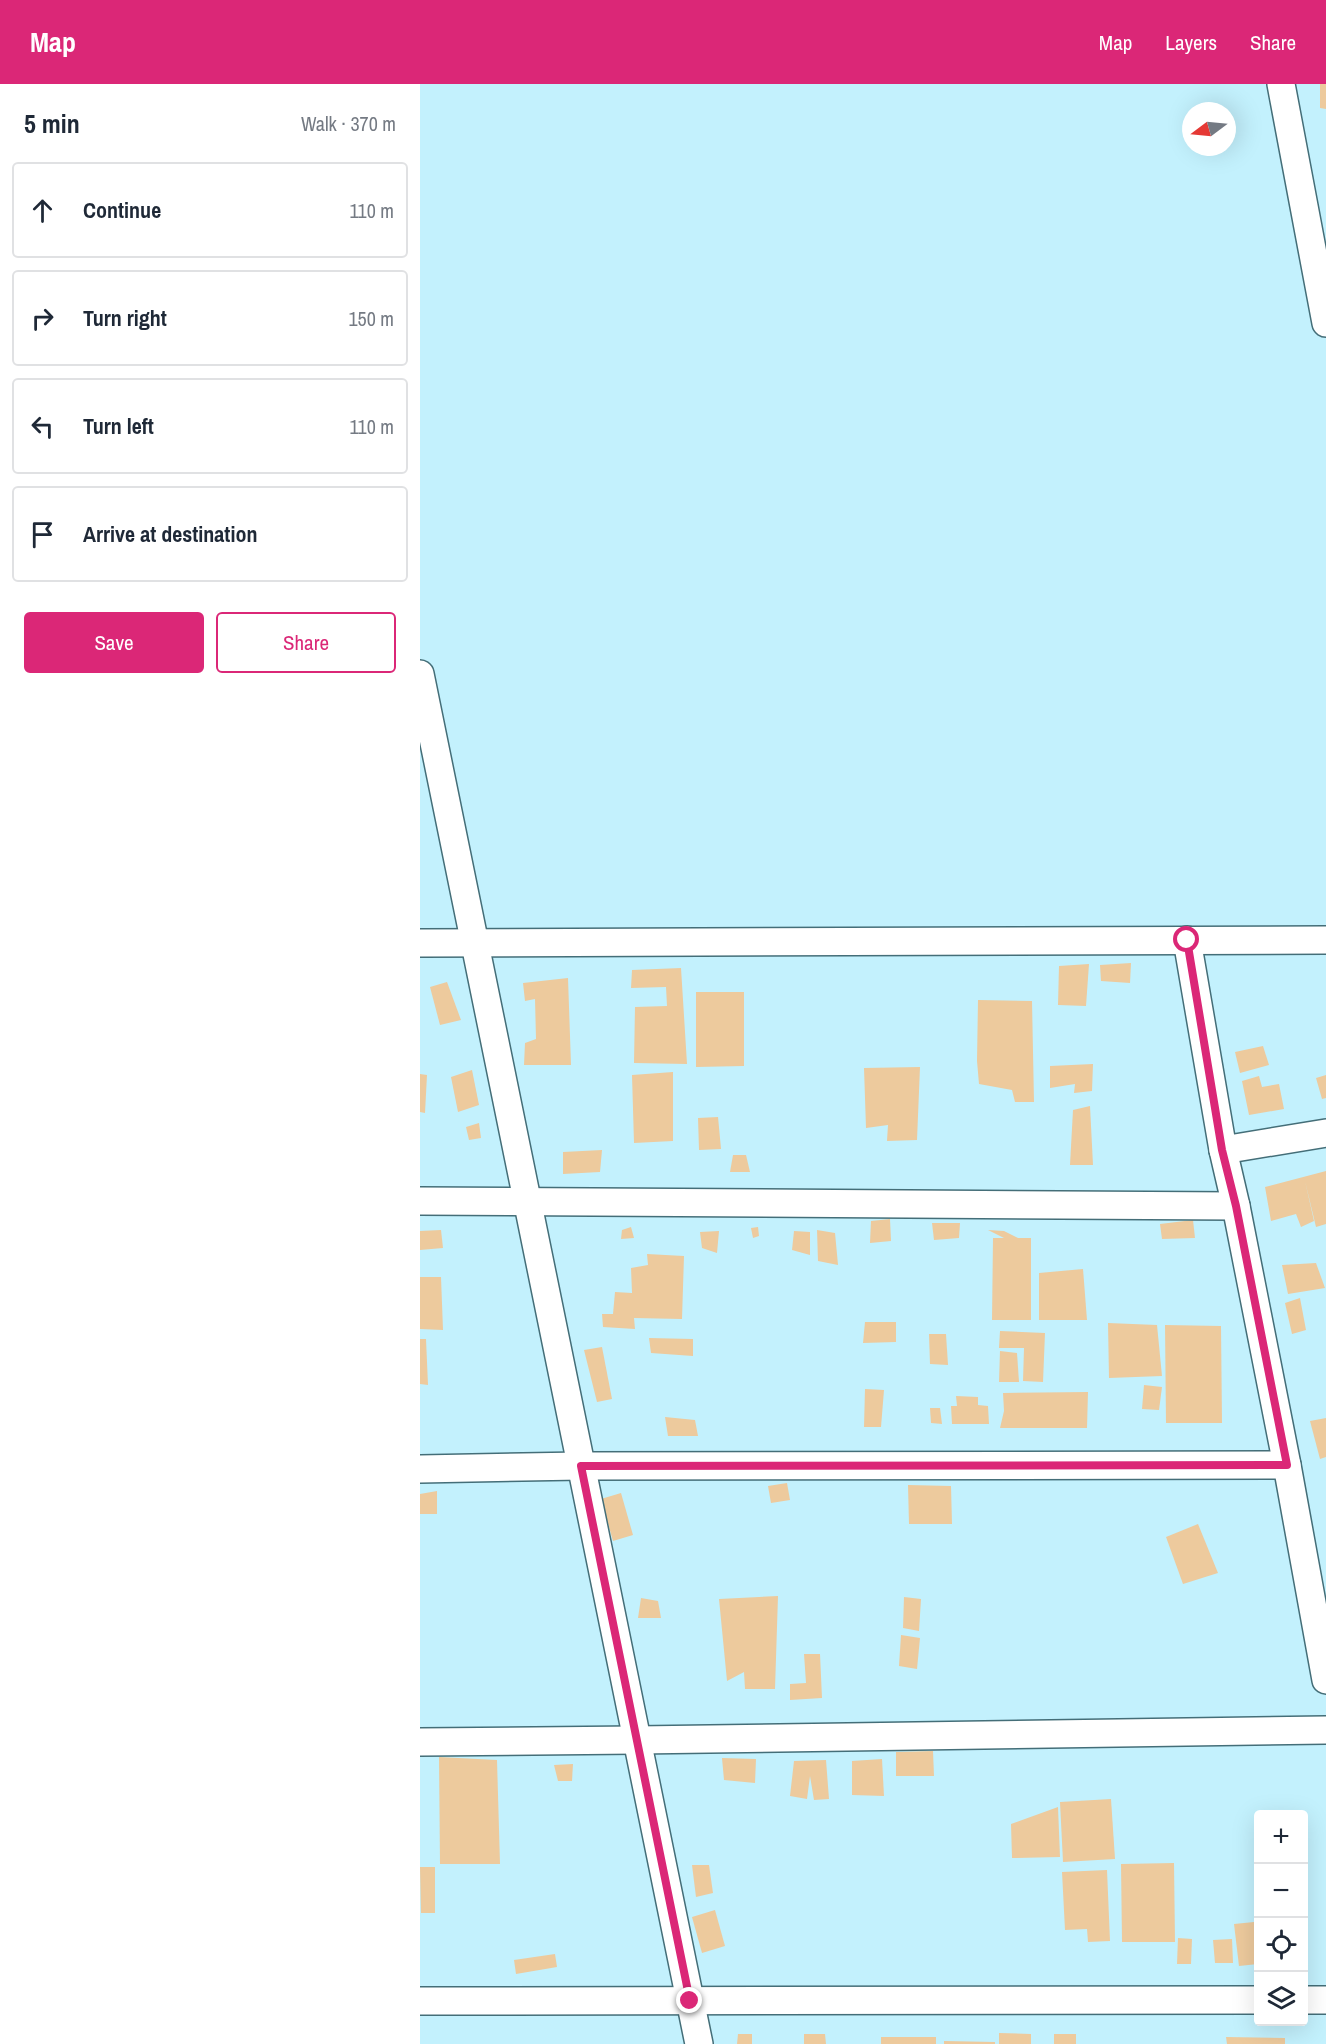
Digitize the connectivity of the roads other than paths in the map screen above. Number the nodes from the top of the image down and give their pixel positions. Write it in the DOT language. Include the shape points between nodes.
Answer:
graph roads {
  1 [pos="1281,84"];
  2 [pos="1314,186"];
  3 [pos="1326,323"];
  4 [pos="421,684"];
  5 [pos="1187,940"];
  6 [pos="1326,940"];
  7 [pos="474,942"];
  8 [pos="420,943"];
  9 [pos="1326,1133"];
  10 [pos="1222,1150"];
  11 [pos="420,1201"];
  12 [pos="527,1202"];
  13 [pos="1236,1206"];
  14 [pos="1287,1465"];
  15 [pos="581,1466"];
  16 [pos="420,1469"];
  17 [pos="1326,1680"];
  18 [pos="1326,1730"];
  19 [pos="637,1740"];
  20 [pos="420,1742"];
  21 [pos="1254,2000"];
  22 [pos="1308,2000"];
  23 [pos="1326,2000"];
  24 [pos="420,2001"];
  25 [pos="690,2001"];
  26 [pos="699,2044"];
  1 -- 2 [label="street"];
  2 -- 3 [label="street"];
  4 -- 7 [label="street"];
  5 -- 6 [label="street"];
  5 -- 7 [label="street"];
  5 -- 10 [label="street"];
  7 -- 8 [label="street"];
  7 -- 12 [label="street"];
  9 -- 10 [label="street"];
  10 -- 13 [label="street"];
  11 -- 12 [label="street"];
  12 -- 13 [label="street"];
  12 -- 15 [label="street"];
  13 -- 14 [label="street"];
  14 -- 15 [label="street"];
  14 -- 17 [label="street"];
  15 -- 16 [label="street"];
  15 -- 19 [label="street"];
  18 -- 19 [label="street"];
  19 -- 20 [label="street"];
  19 -- 25 [label="street"];
  21 -- 25 [label="street"];
  22 -- 23 [label="street"];
  24 -- 25 [label="street"];
  25 -- 26 [label="street"];
}
